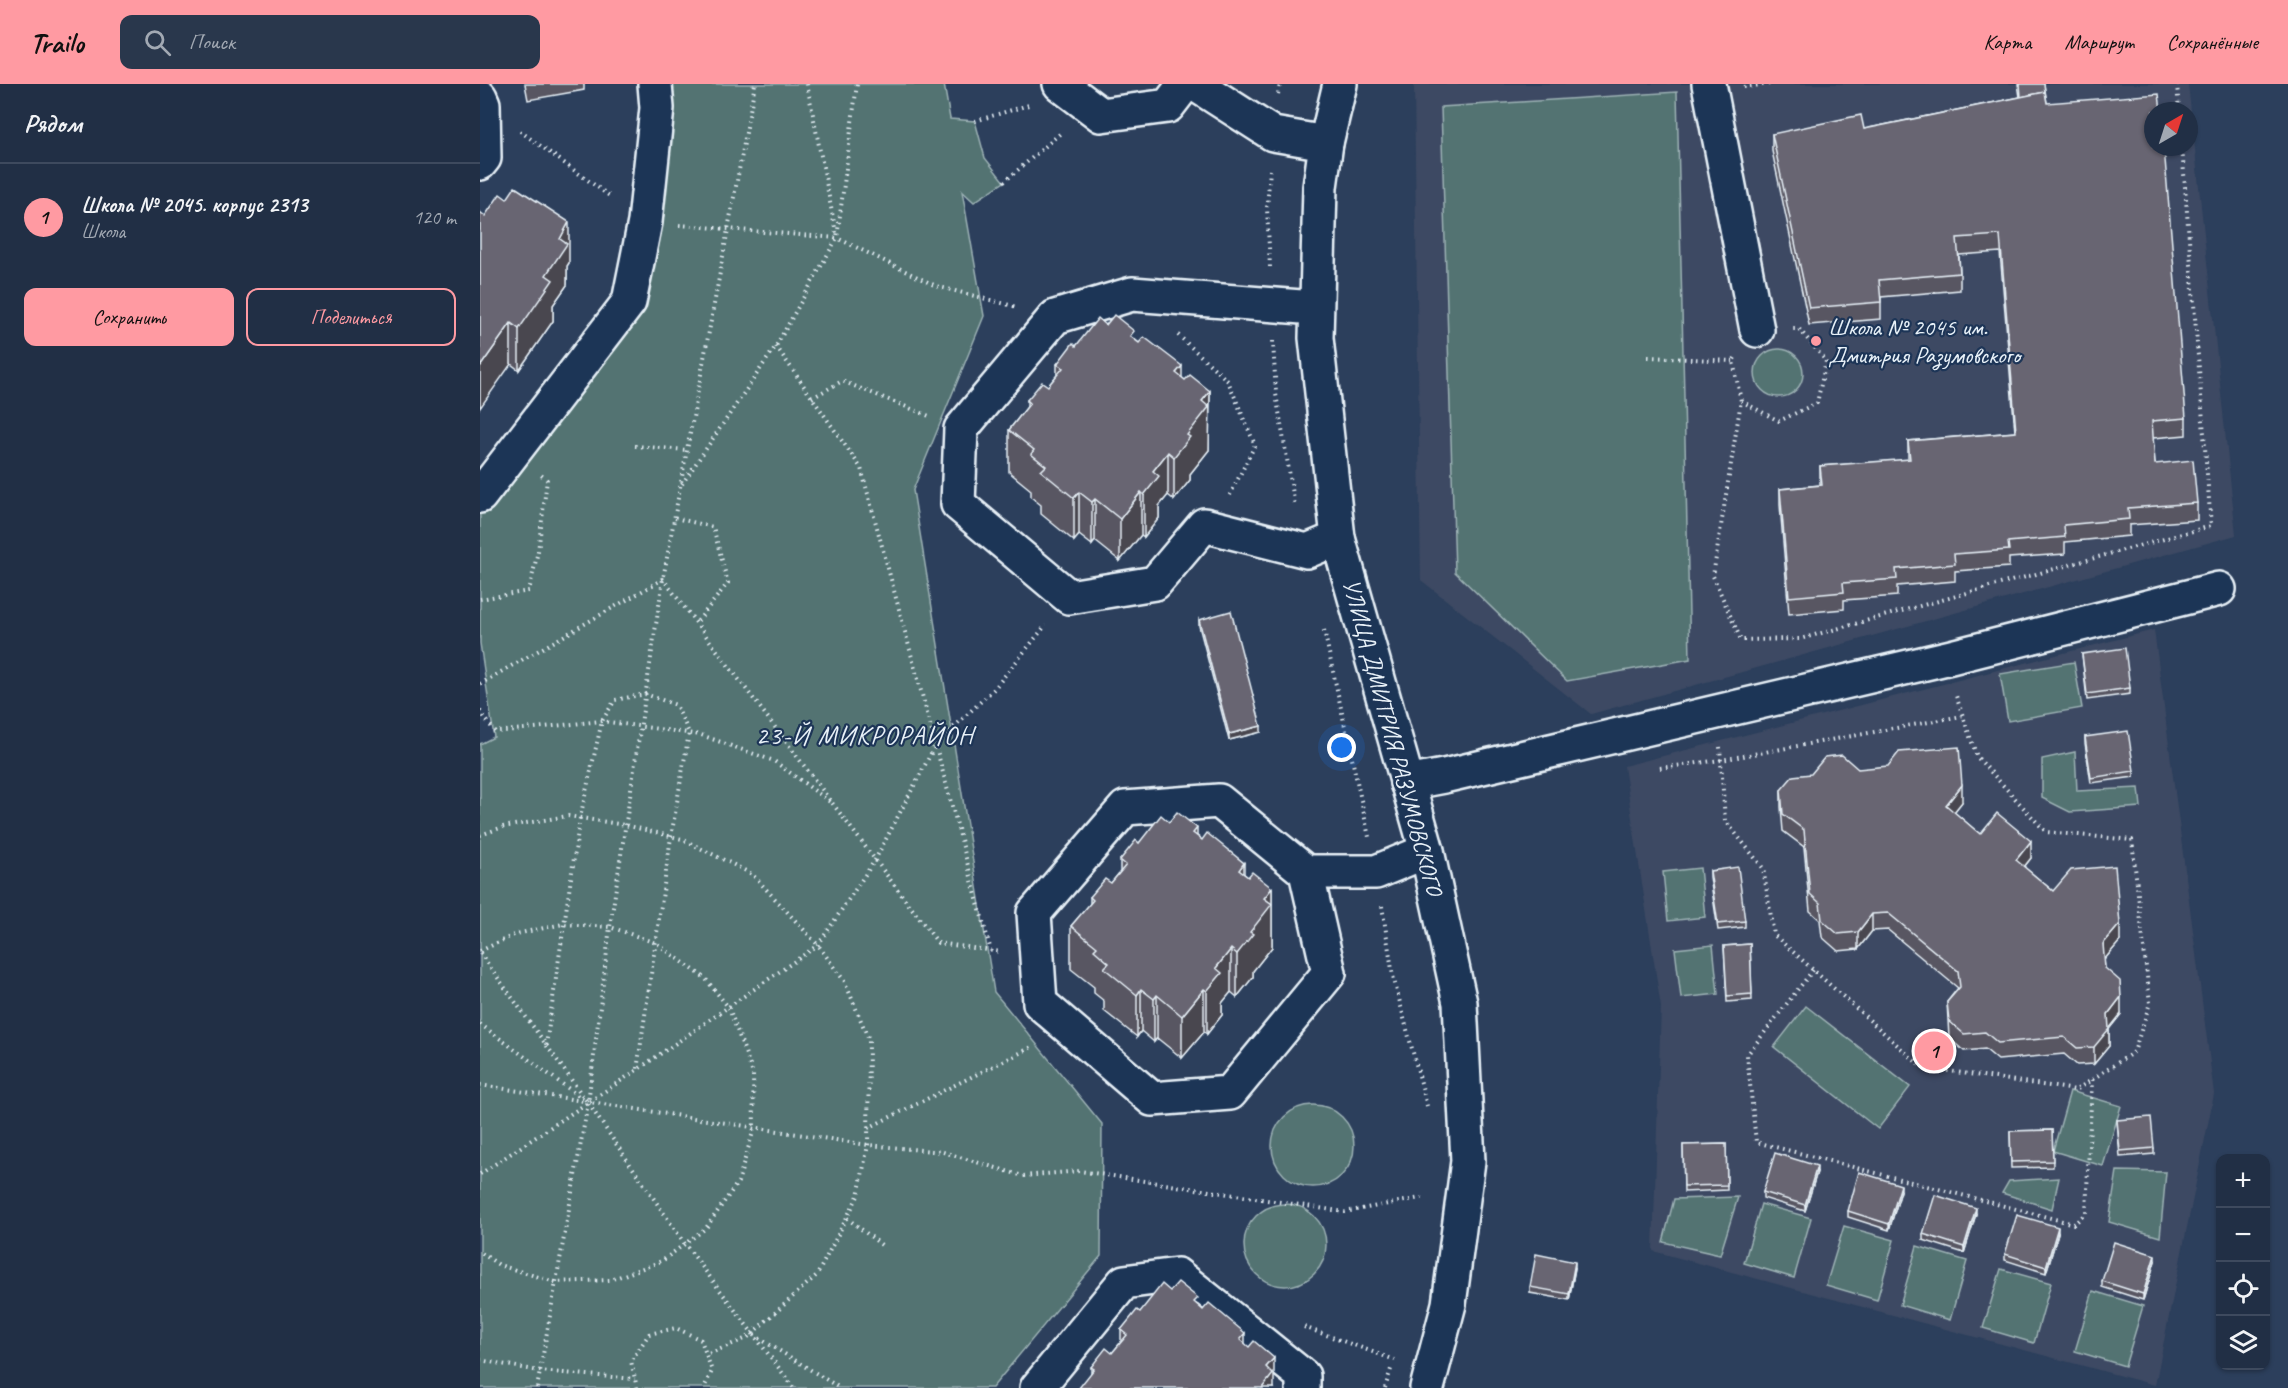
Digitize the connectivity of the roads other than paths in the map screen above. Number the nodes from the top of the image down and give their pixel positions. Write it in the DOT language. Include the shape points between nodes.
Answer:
graph roads {
  1 [pos="655,84"];
  2 [pos="1185,84"];
  3 [pos="1196,84"];
  4 [pos="1340,84"];
  5 [pos="1709,84"];
  6 [pos="1060,94"];
  7 [pos="481,101"];
  8 [pos="1326,143"];
  9 [pos="480,164"];
  10 [pos="1315,308"];
  11 [pos="1756,330"];
  12 [pos="480,496"];
  13 [pos="1338,538"];
  14 [pos="2219,589"];
  15 [pos="1407,783"];
  16 [pos="1427,851"];
  17 [pos="1306,872"];
  18 [pos="1037,1388"];
  19 [pos="1303,1388"];
  20 [pos="1427,1388"];
  1 -- 12 [label="street" via="657,108 645,222 629,302"];
  2 -- 6 [label="street" via="1168,106 1101,115"];
  3 -- 8 [label="street" via="1273,134"];
  4 -- 8 [label="street, УЛИЦА ДМИТРИЯ РАЗУМОВСКОГО"];
  5 -- 11 [label="street"];
  7 -- 9 [label="street" via="484,158"];
  8 -- 10 [label="street, УЛИЦА ДМИТРИЯ РАЗУМОВСКОГО" via="1320,187"];
  10 -- 13 [label="street, УЛИЦА ДМИТРИЯ РАЗУМОВСКОГО"];
  10 -- 13 [label="street" via="1132,294 1056,317 961,429 958,504 1069,597 1155,583 1204,525 1306,551"];
  13 -- 15 [label="street, УЛИЦА ДМИТРИЯ РАЗУМОВСКОГО"];
  14 -- 15 [label="street" via="1951,657"];
  15 -- 16 [label="street, УЛИЦА ДМИТРИЯ РАЗУМОВСКОГО"];
  16 -- 17 [label="street" via="1376,873"];
  16 -- 20 [label="street, УЛИЦА ДМИТРИЯ РАЗУМОВСКОГО" via="1460,1003 1468,1161 1449,1304"];
  17 -- 17 [label="street" via="1329,973 1230,1093 1152,1099 1040,1003 1034,913 1125,808 1219,801"];
  18 -- 19 [label="street" via="1124,1282 1177,1275 1303,1376"];
}
